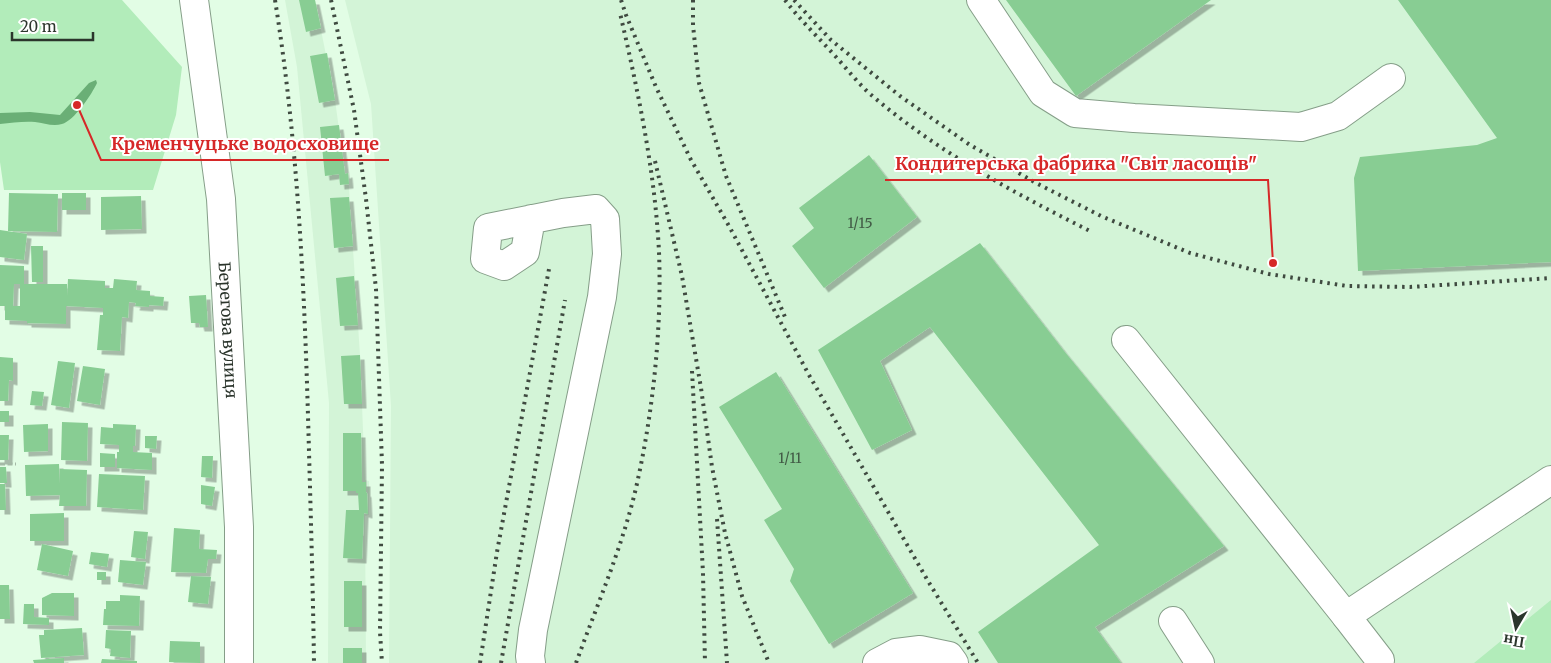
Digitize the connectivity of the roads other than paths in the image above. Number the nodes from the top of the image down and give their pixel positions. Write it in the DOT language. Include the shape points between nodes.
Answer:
graph roads {
  1 [pos="194,0"];
  2 [pos="981,0"];
  3 [pos="1391,78"];
  4 [pos="531,219"];
  5 [pos="1126,340"];
  6 [pos="1551,480"];
  7 [pos="1346,616"];
  8 [pos="1173,621"];
  9 [pos="1380,660"];
  10 [pos="239,663"];
  11 [pos="531,663"];
  12 [pos="877,663"];
  13 [pos="954,663"];
  14 [pos="1200,663"];
  1 -- 10 [label="street, Берегова вулиця" via="222,208 239,527"];
  2 -- 3 [label="street" via="1043,94 1075,113 1301,127 1338,116"];
  4 -- 11 [label="street" via="596,209 606,219 607,254 602,296 533,630"];
  5 -- 7 [label="street"];
  6 -- 7 [label="street"];
  7 -- 9 [label="street"];
  8 -- 14 [label="street"];
  12 -- 13 [label="street" via="896,653 920,650 949,656"];
}
